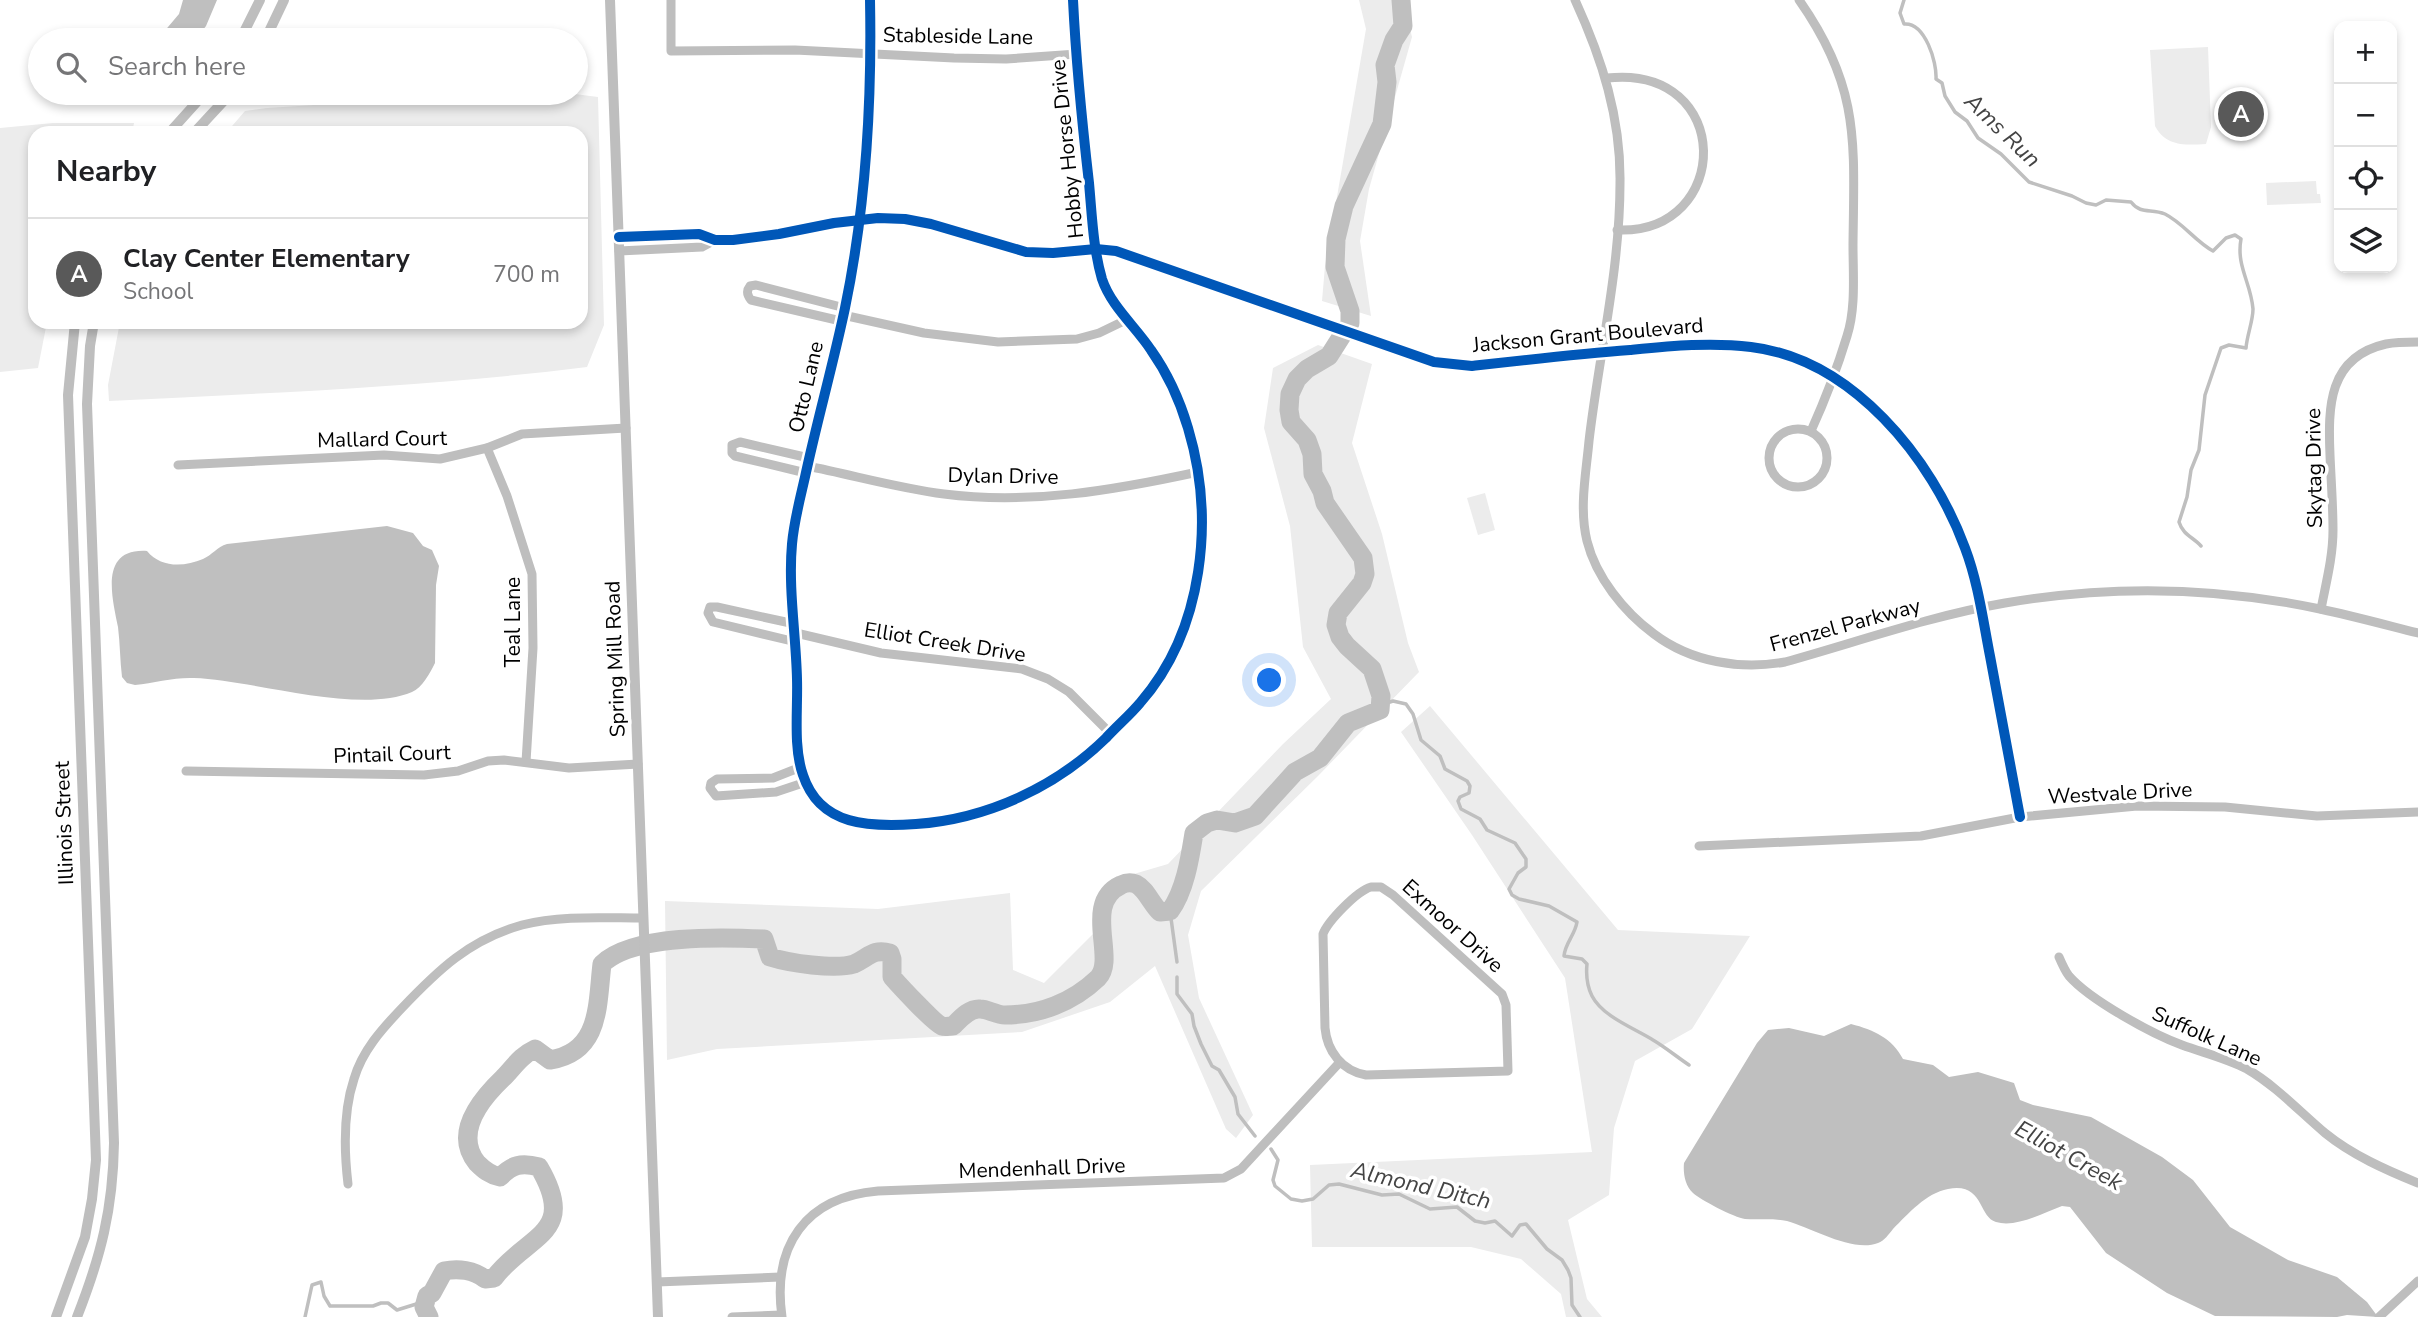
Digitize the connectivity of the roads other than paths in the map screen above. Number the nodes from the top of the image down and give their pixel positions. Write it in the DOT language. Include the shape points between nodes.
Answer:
graph roads {
  1 [pos="260,0"];
  2 [pos="284,0"];
  3 [pos="610,0"];
  4 [pos="671,0"];
  5 [pos="870,0"];
  6 [pos="1073,0"];
  7 [pos="1575,0"];
  8 [pos="1799,0"];
  9 [pos="246,28"];
  10 [pos="271,28"];
  11 [pos="871,54"];
  12 [pos="1077,54"];
  13 [pos="1606,78"];
  14 [pos="194,105"];
  15 [pos="220,105"];
  16 [pos="175,126"];
  17 [pos="200,126"];
  18 [pos="860,220"];
  19 [pos="1617,230"];
  20 [pos="619,237"];
  21 [pos="715,240"];
  22 [pos="1096,248"];
  23 [pos="619,251"];
  24 [pos="843,315"];
  25 [pos="1128,319"];
  26 [pos="74,329"];
  27 [pos="93,329"];
  28 [pos="2418,342"];
  29 [pos="1602,353"];
  30 [pos="1835,377"];
  31 [pos="626,428"];
  32 [pos="1811,431"];
  33 [pos="487,448"];
  34 [pos="177,465"];
  35 [pos="807,466"];
  36 [pos="1198,472"];
  37 [pos="1981,608"];
  38 [pos="2321,609"];
  39 [pos="795,633"];
  40 [pos="2418,633"];
  41 [pos="1110,733"];
  42 [pos="526,762"];
  43 [pos="638,764"];
  44 [pos="801,767"];
  45 [pos="186,771"];
  46 [pos="806,782"];
  47 [pos="2418,812"];
  48 [pos="2020,817"];
  49 [pos="1699,846"];
  50 [pos="643,918"];
  51 [pos="2059,957"];
  52 [pos="1340,1062"];
  53 [pos="2418,1183"];
  54 [pos="348,1184"];
  55 [pos="780,1277"];
  56 [pos="2418,1281"];
  57 [pos="657,1282"];
  58 [pos="782,1316"];
  59 [pos="2380,1316"];
  60 [pos="56,1317"];
  61 [pos="77,1317"];
  62 [pos="658,1317"];
  63 [pos="732,1317"];
  1 -- 9 [label="street"];
  2 -- 10 [label="street"];
  3 -- 20 [label="street, Spring Mill Road"];
  4 -- 11 [label="street, Stableside Lane" via="671,51"];
  5 -- 11 [label="street, Otto Lane"];
  6 -- 12 [label="street, Hobby Horse Drive"];
  7 -- 13 [label="street, Frenzel Parkway"];
  8 -- 30 [label="street" via="1829,46 1853,127 1852,304"];
  11 -- 12 [label="street, Stableside Lane" via="1006,59"];
  11 -- 18 [label="street, Otto Lane"];
  12 -- 22 [label="street, Hobby Horse Drive"];
  13 -- 19 [label="street, Frenzel Parkway" via="1620,163"];
  13 -- 19 [label="street" via="1636,77 1672,91 1695,117 1704,144 1696,187 1679,210 1656,225"];
  14 -- 16 [label="street"];
  15 -- 17 [label="street"];
  18 -- 21 [label="street, Jackson Grant Boulevard"];
  18 -- 22 [label="street, Jackson Grant Boulevard" via="905,219 1026,252"];
  18 -- 24 [label="street, Otto Lane"];
  19 -- 29 [label="street, Frenzel Parkway"];
  20 -- 21 [label="street, Jackson Grant Boulevard" via="699,234"];
  20 -- 23 [label="street, Spring Mill Road"];
  21 -- 23 [label="street, Jackson Grant Boulevard" via="702,247"];
  22 -- 25 [label="street, Hobby Horse Drive" via="1109,295"];
  22 -- 29 [label="street, Jackson Grant Boulevard" via="1116,251 1434,362 1472,366"];
  23 -- 31 [label="street, Spring Mill Road"];
  24 -- 24 [label="street" via="751,300 747,290 755,285"];
  24 -- 25 [label="street" via="935,335 998,342 1077,339"];
  24 -- 35 [label="street, Otto Lane"];
  25 -- 36 [label="street, Hobby Horse Drive" via="1175,393"];
  26 -- 60 [label="street, Illinois Street" via="68,395 96,1160 85,1237"];
  27 -- 61 [label="street, Illinois Street" via="87,404 114,1143 108,1222"];
  28 -- 38 [label="street, Skytag Drive" via="2385,344 2361,355 2342,372 2334,389 2329,411 2333,537"];
  29 -- 30 [label="street, Jackson Grant Boulevard" via="1704,343 1754,347"];
  29 -- 37 [label="street, Frenzel Parkway" via="1583,502 1586,533 1606,583 1656,636 1706,659 1765,665"];
  30 -- 32 [label="street"];
  30 -- 37 [label="street, Jackson Grant Boulevard" via="1878,412 1913,450 1965,547"];
  31 -- 33 [label="street, Mallard Court" via="522,434"];
  31 -- 43 [label="street, Spring Mill Road"];
  32 -- 32 [label="street" via="1784,432 1771,445 1772,472 1786,485 1806,486 1822,475 1825,446"];
  33 -- 34 [label="street, Mallard Court" via="440,459 384,455"];
  33 -- 42 [label="street, Teal Lane" via="532,575"];
  35 -- 35 [label="street, Dylan Drive" via="735,456 732,445 740,442"];
  35 -- 36 [label="street, Dylan Drive" via="912,489 983,497 1104,491"];
  35 -- 39 [label="street, Otto Lane" via="792,545"];
  36 -- 41 [label="street, Hobby Horse Drive" via="1202,541 1188,615 1142,702"];
  37 -- 38 [label="street, Frenzel Parkway" via="2076,594 2149,590 2248,597"];
  37 -- 48 [label="street, Jackson Grant Boulevard"];
  38 -- 40 [label="street, Frenzel Parkway"];
  39 -- 39 [label="street, Elliot Creek Drive" via="713,622 708,613 710,607 717,607"];
  39 -- 41 [label="street, Elliot Creek Drive" via="881,653 1023,669 1069,692"];
  39 -- 44 [label="street, Otto Lane"];
  41 -- 46 [label="street, Hobby Horse Drive" via="1074,766 1019,798 933,822 858,824 830,813"];
  42 -- 43 [label="street, Pintail Court" via="569,768"];
  42 -- 45 [label="street, Pintail Court" via="488,761 439,774"];
  43 -- 50 [label="street, Spring Mill Road"];
  44 -- 46 [label="street, Otto Lane"];
  44 -- 46 [label="street" via="773,778 717,779 710,788 716,796 748,795"];
  47 -- 48 [label="street, Westvale Drive" via="2317,816 2174,806"];
  48 -- 49 [label="street, Westvale Drive" via="1921,836"];
  50 -- 54 [label="street" via="548,920 521,926 487,937 433,975 380,1031 354,1077 346,1110"];
  50 -- 57 [label="street, Spring Mill Road"];
  51 -- 53 [label="street, Suffolk Lane" via="2079,985 2140,1026 2247,1069 2344,1146"];
  52 -- 52 [label="street, Exmoor Drive" via="1325,1034 1323,934 1360,891 1381,887 1502,994 1508,1071 1370,1076"];
  52 -- 55 [label="street, Mendenhall Drive" via="1241,1169 1228,1177 855,1193 834,1200 804,1222 785,1255"];
  55 -- 57 [label="street"];
  55 -- 58 [label="street, Mendenhall Drive"];
  56 -- 59 [label="street"];
  57 -- 62 [label="street, Spring Mill Road"];
  58 -- 63 [label="street"];
}
